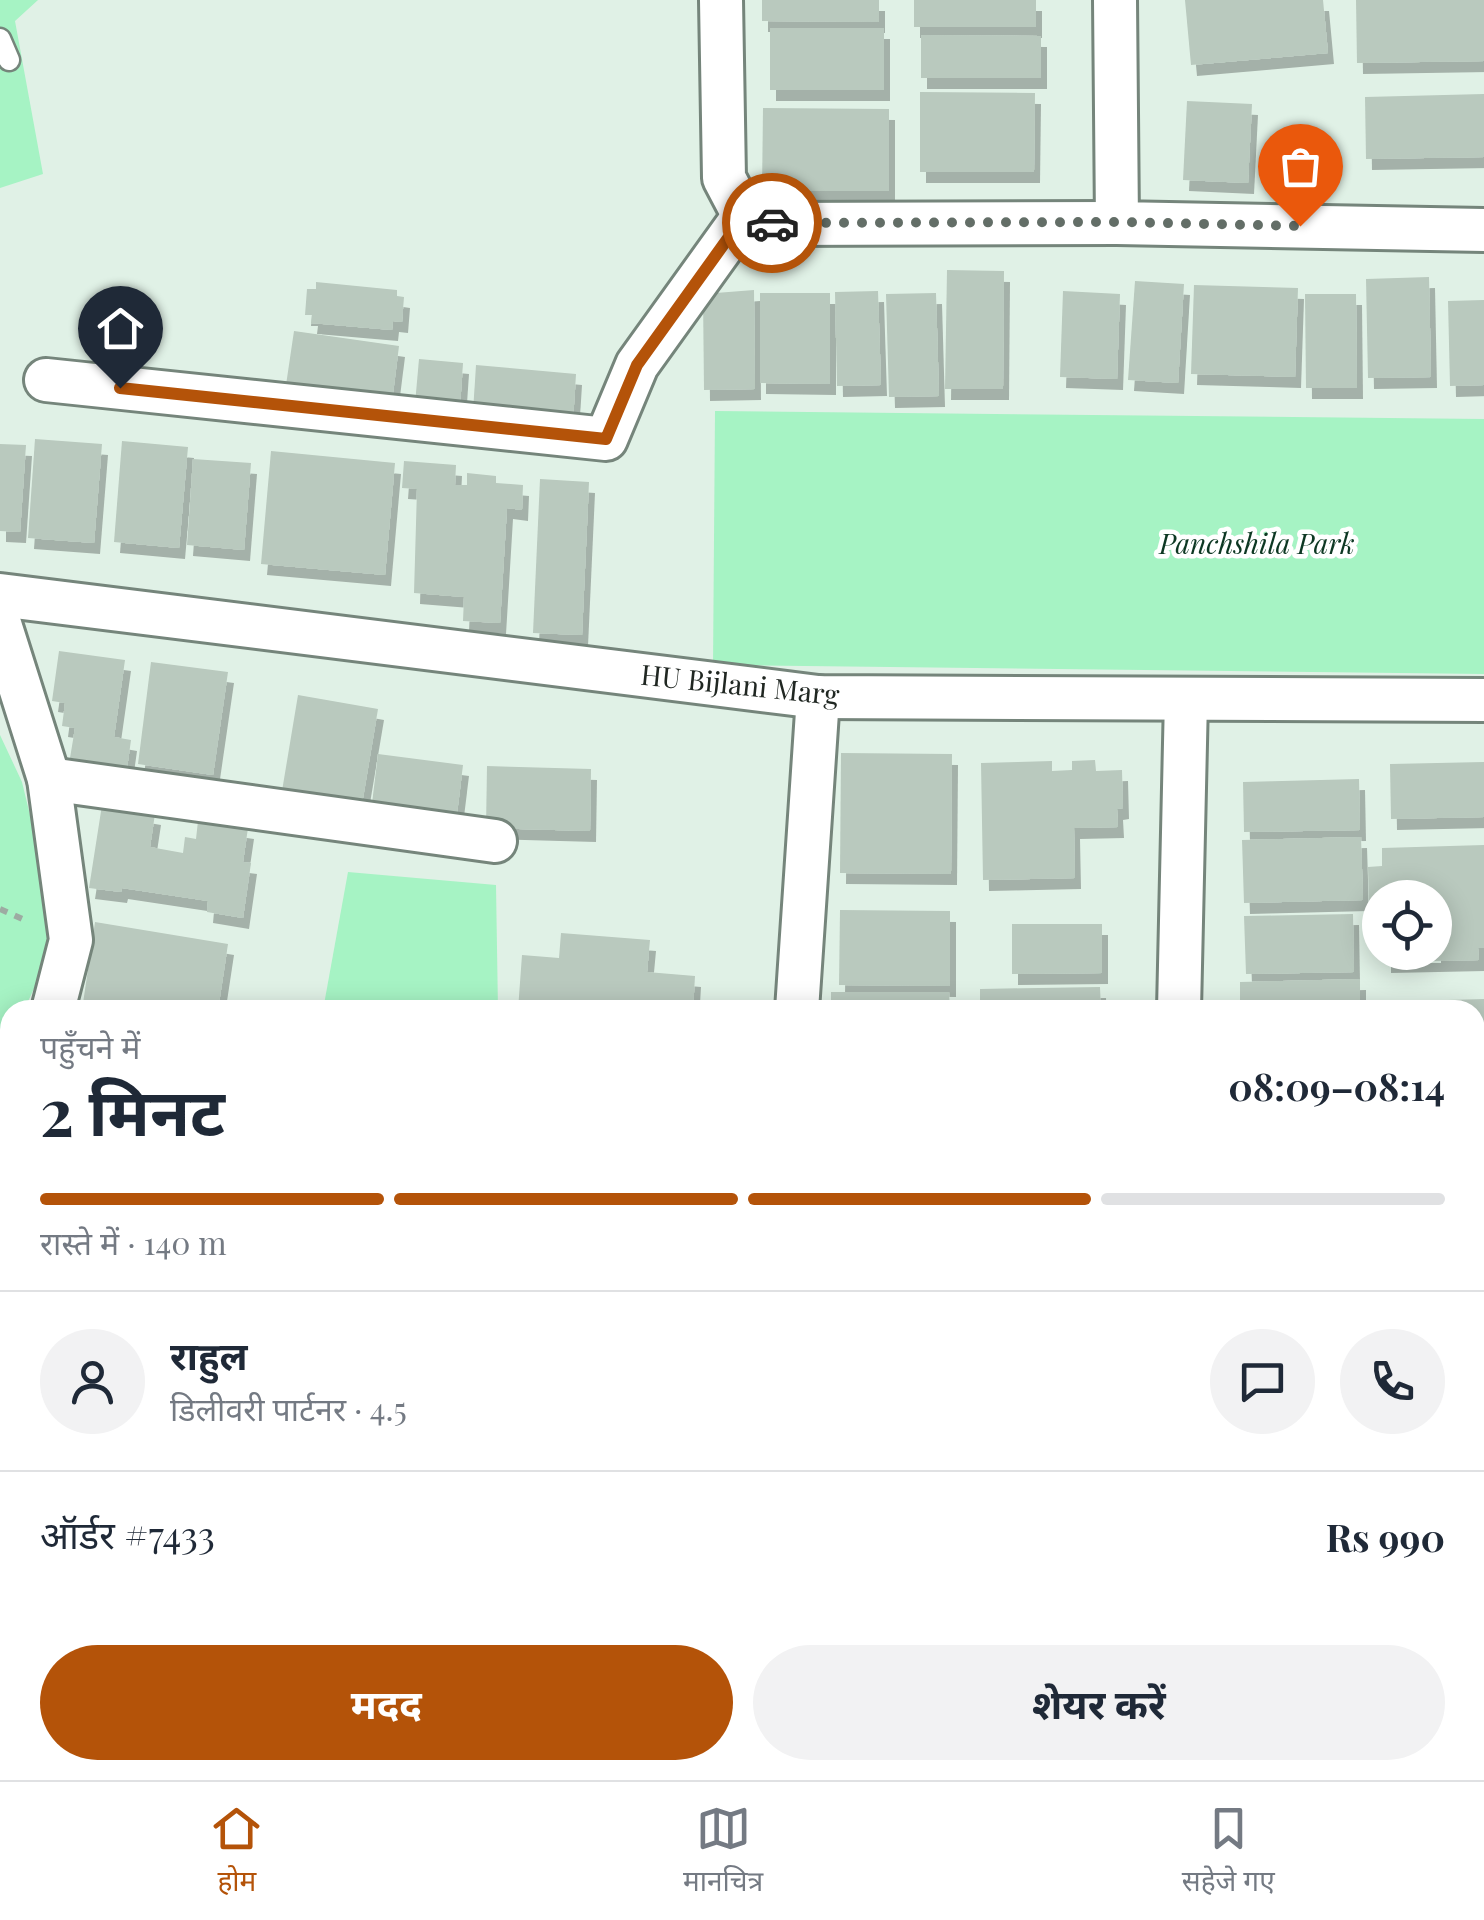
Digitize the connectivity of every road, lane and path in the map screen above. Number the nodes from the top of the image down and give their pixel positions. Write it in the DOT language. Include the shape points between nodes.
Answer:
graph roads {
  1 [pos="721,0"];
  2 [pos="1115,0"];
  3 [pos="0,38"];
  4 [pos="9,60"];
  5 [pos="744,216"];
  6 [pos="1117,222"];
  7 [pos="1484,230"];
  8 [pos="46,380"];
  9 [pos="0,595"];
  10 [pos="0,624"];
  11 [pos="818,697"];
  12 [pos="1186,699"];
  13 [pos="1484,700"];
  14 [pos="50,779"];
  15 [pos="495,841"];
  16 [pos="57,1000"];
  17 [pos="798,1000"];
  18 [pos="1179,1000"];
  1 -- 5 [label="street" via="724,178"];
  2 -- 6 [label="street"];
  3 -- 4 [label="lane"];
  5 -- 6 [label="street" via="773,224"];
  5 -- 8 [label="street" via="637,365 606,439"];
  6 -- 7 [label="street"];
  9 -- 11 [label="street, HU Bijlani Marg"];
  10 -- 14 [label="street"];
  11 -- 12 [label="street, HU Bijlani Marg"];
  11 -- 17 [label="street"];
  12 -- 13 [label="street, HU Bijlani Marg"];
  12 -- 18 [label="street"];
  14 -- 15 [label="street"];
  14 -- 16 [label="street" via="71,940"];
}
